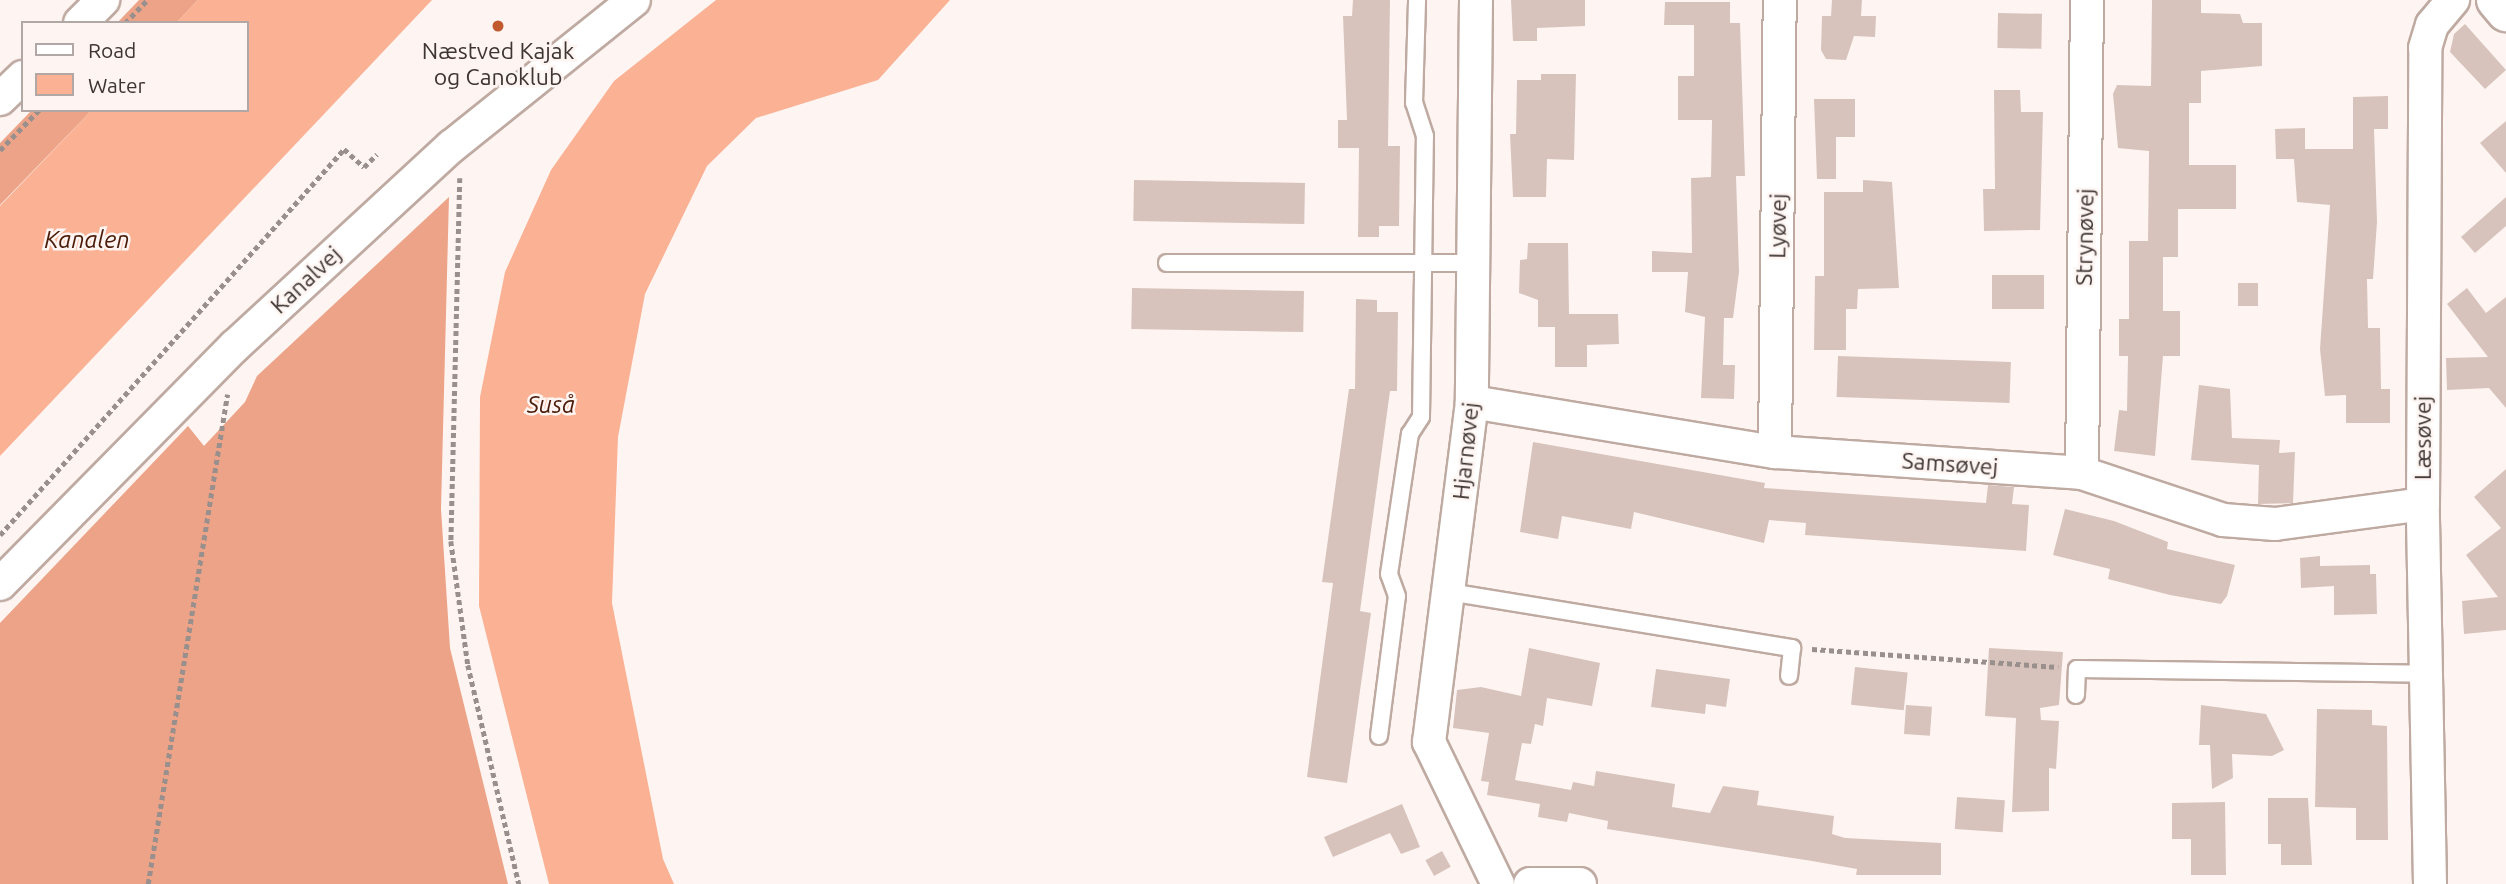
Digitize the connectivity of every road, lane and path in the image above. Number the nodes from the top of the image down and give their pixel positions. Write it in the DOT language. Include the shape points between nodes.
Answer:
graph roads {
  1 [pos="103,0"];
  2 [pos="147,0"];
  3 [pos="634,0"];
  4 [pos="1417,0"];
  5 [pos="1476,0"];
  6 [pos="1780,0"];
  7 [pos="2087,0"];
  8 [pos="2453,0"];
  9 [pos="2496,0"];
  10 [pos="2506,12"];
  11 [pos="82,21"];
  12 [pos="127,21"];
  13 [pos="21,79"];
  14 [pos="0,99"];
  15 [pos="37,112"];
  16 [pos="452,146"];
  17 [pos="0,150"];
  18 [pos="377,154"];
  19 [pos="1423,262"];
  20 [pos="1167,263"];
  21 [pos="1474,263"];
  22 [pos="235,346"];
  23 [pos="1472,402"];
  24 [pos="1775,452"];
  25 [pos="2082,473"];
  26 [pos="2423,504"];
  27 [pos="0,535"];
  28 [pos="0,583"];
  29 [pos="1449,592"];
  30 [pos="1792,648"];
  31 [pos="2077,668"];
  32 [pos="2426,674"];
  33 [pos="1789,676"];
  34 [pos="2076,695"];
  35 [pos="1379,736"];
  36 [pos="148,884"];
  37 [pos="519,884"];
  38 [pos="1498,884"];
  39 [pos="1531,884"];
  40 [pos="1580,884"];
  41 [pos="2430,884"];
  1 -- 11 [label="street"];
  2 -- 12 [label="path"];
  3 -- 16 [label="street, Kanalvej"];
  4 -- 19 [label="lane" via="1413,103 1425,136"];
  5 -- 21 [label="street, Hjarnøvej"];
  6 -- 24 [label="street, Lyøvej"];
  7 -- 25 [label="street, Strynøvej"];
  8 -- 26 [label="street, Læsøvej" via="2432,25 2426,48"];
  9 -- 10 [label="street"];
  13 -- 14 [label="street"];
  15 -- 17 [label="path"];
  16 -- 22 [label="street, Kanalvej"];
  16 -- 37 [label="path" via="461,184 452,541 468,665"];
  18 -- 27 [label="path" via="364,167 344,149"];
  19 -- 20 [label="lane"];
  19 -- 21 [label="lane"];
  19 -- 35 [label="lane" via="1421,417 1410,434 1390,574 1397,596"];
  21 -- 23 [label="street, Hjarnøvej"];
  22 -- 28 [label="street, Kanalvej"];
  22 -- 36 [label="path"];
  23 -- 24 [label="street, Samsøvej"];
  23 -- 29 [label="street, Hjarnøvej"];
  24 -- 25 [label="street, Samsøvej"];
  25 -- 26 [label="street, Samsøvej" via="2223,520 2275,524"];
  26 -- 32 [label="street, Læsøvej"];
  29 -- 30 [label="lane"];
  29 -- 38 [label="street, Hjarnøvej" via="1429,742"];
  30 -- 31 [label="path"];
  30 -- 33 [label="lane"];
  31 -- 32 [label="lane"];
  31 -- 34 [label="lane"];
  32 -- 41 [label="street, Læsøvej"];
  39 -- 40 [label="street"];
}
